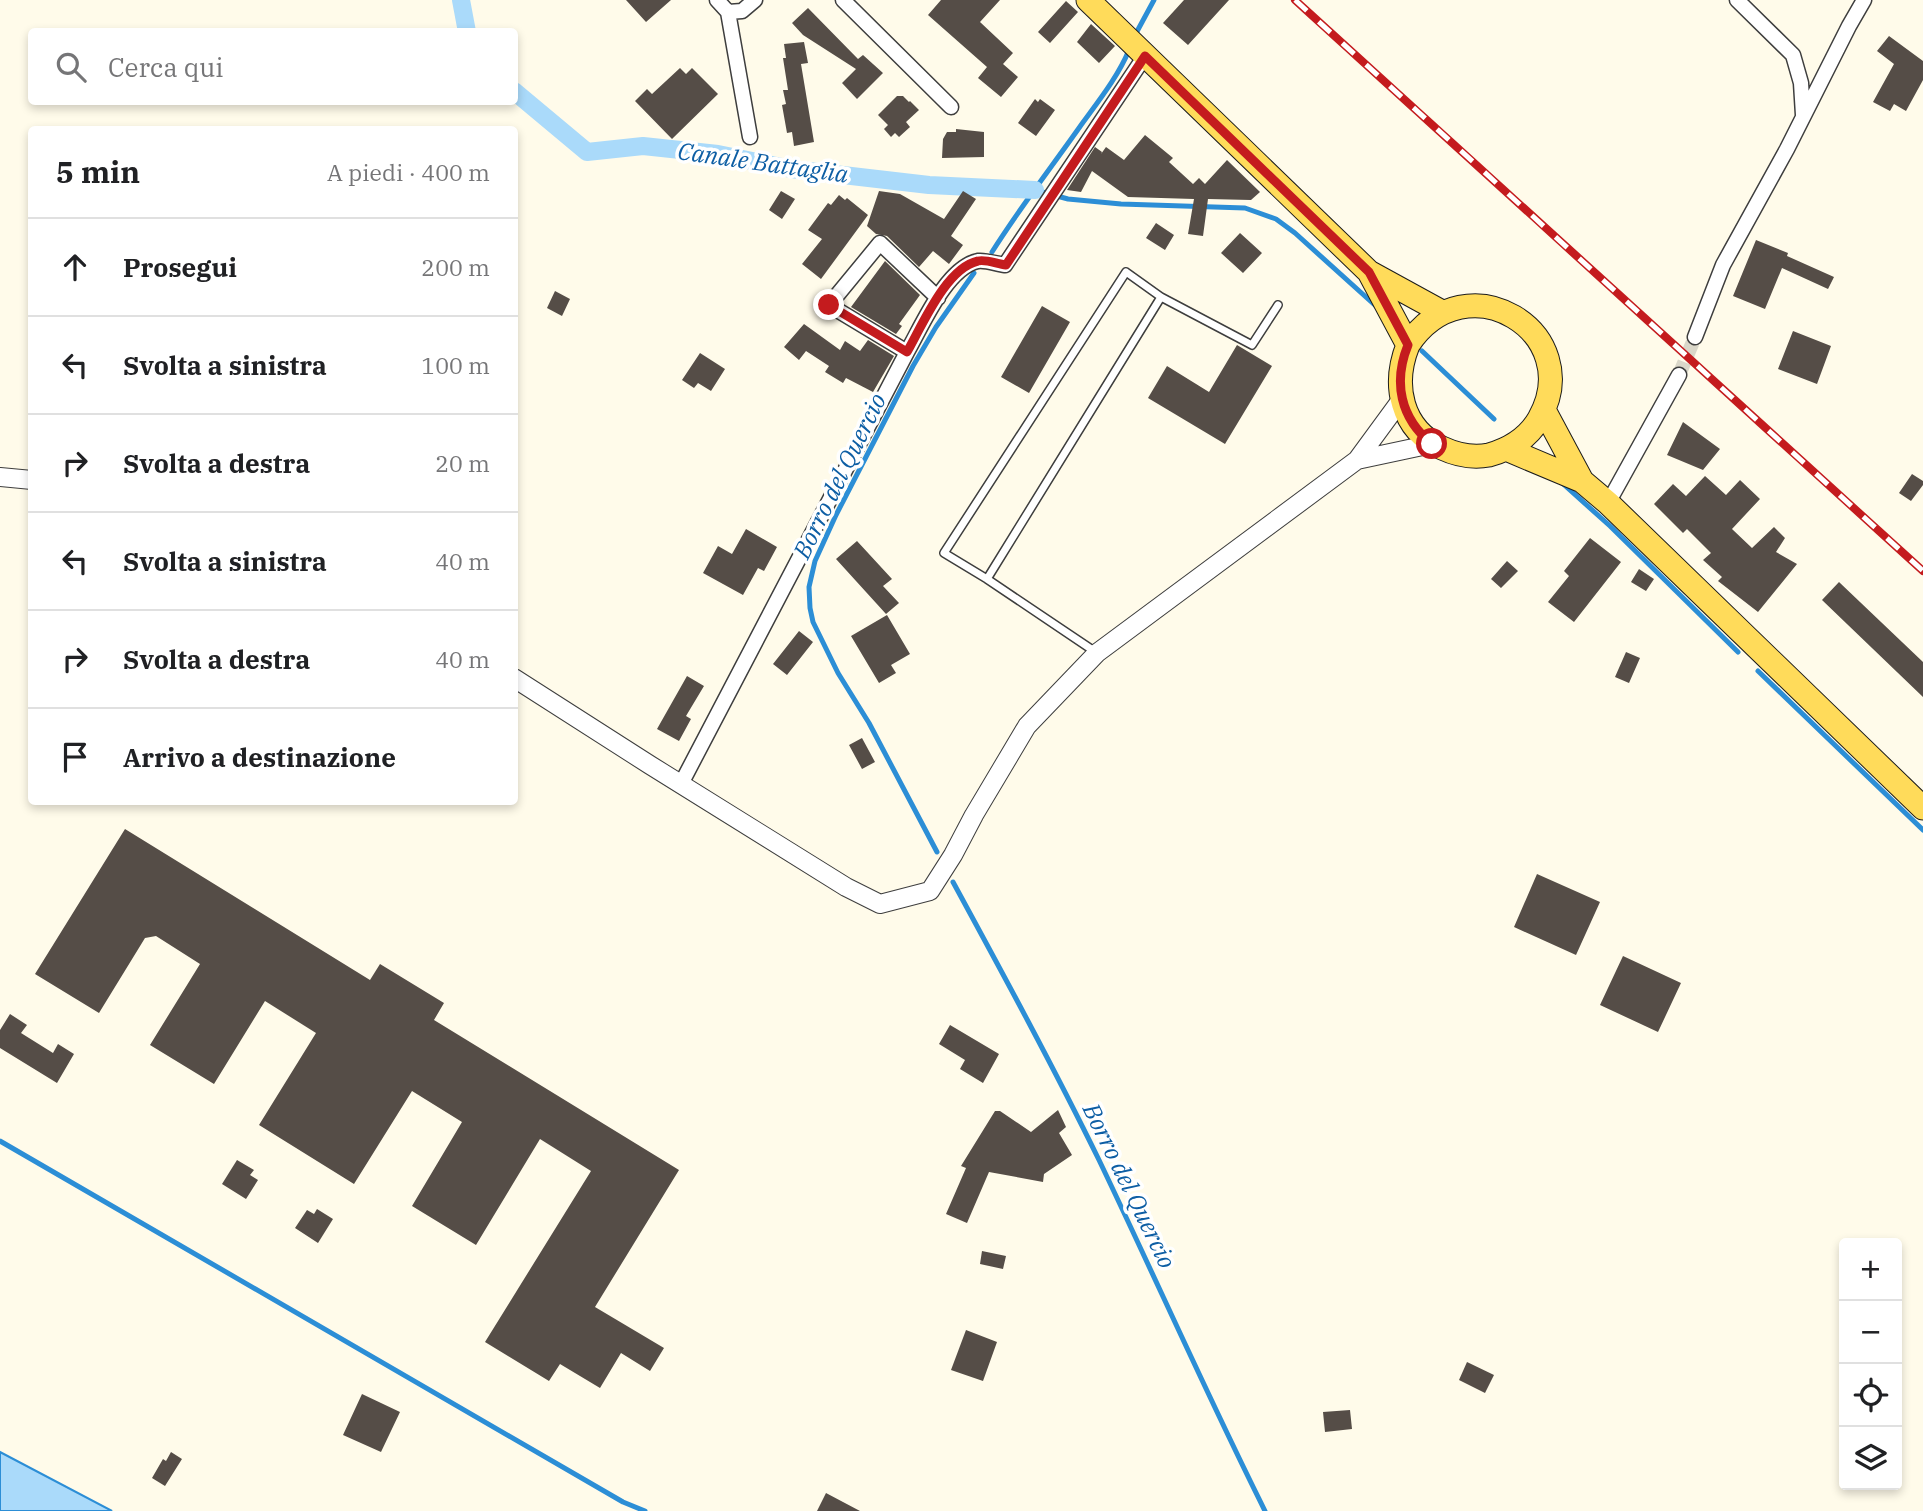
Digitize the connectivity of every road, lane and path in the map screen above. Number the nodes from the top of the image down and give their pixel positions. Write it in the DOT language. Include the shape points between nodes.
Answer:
graph roads {
  1 [pos="717,0"];
  2 [pos="755,0"];
  3 [pos="843,0"];
  4 [pos="1088,0"];
  5 [pos="1737,0"];
  6 [pos="1864,0"];
  7 [pos="728,12"];
  8 [pos="1145,56"];
  9 [pos="951,107"];
  10 [pos="1803,116"];
  11 [pos="750,137"];
  12 [pos="1369,272"];
  13 [pos="937,298"];
  14 [pos="1161,298"];
  15 [pos="1278,305"];
  16 [pos="1442,313"];
  17 [pos="1695,337"];
  18 [pos="1408,345"];
  19 [pos="907,352"];
  20 [pos="1679,375"];
  21 [pos="1401,400"];
  22 [pos="1544,410"];
  23 [pos="1432,444"];
  24 [pos="1506,449"];
  25 [pos="1357,460"];
  26 [pos="0,477"];
  27 [pos="28,480"];
  28 [pos="1582,481"];
  29 [pos="1608,503"];
  30 [pos="988,579"];
  31 [pos="1097,653"];
  32 [pos="518,681"];
  33 [pos="681,784"];
  34 [pos="1923,808"];
  1 -- 7 [label="street"];
  2 -- 7 [label="street" via="743,11"];
  3 -- 9 [label="street"];
  4 -- 8 [label="main road"];
  5 -- 10 [label="street" via="1793,55"];
  6 -- 10 [label="street"];
  7 -- 11 [label="street"];
  8 -- 12 [label="main road"];
  8 -- 13 [label="street" via="1006,265 979,261 960,270"];
  10 -- 17 [label="street" via="1723,265"];
  12 -- 16 [label="main road"];
  12 -- 18 [label="main road"];
  13 -- 19 [label="street"];
  13 -- 19 [label="street" via="880,243 829,305"];
  14 -- 15 [label="lane" via="1252,345"];
  14 -- 30 [label="lane"];
  14 -- 30 [label="lane" via="1126,272 944,553"];
  16 -- 18 [label="main road" via="1426,323"];
  16 -- 22 [label="main road" via="1482,306 1500,310 1526,326 1546,356 1550,377"];
  18 -- 21 [label="main road" via="1401,360"];
  19 -- 33 [label="street"];
  20 -- 29 [label="street"];
  21 -- 23 [label="main road" via="1408,418"];
  21 -- 25 [label="street"];
  22 -- 24 [label="main road" via="1521,440"];
  22 -- 28 [label="main road"];
  23 -- 24 [label="main road" via="1468,456"];
  23 -- 25 [label="street"];
  24 -- 28 [label="main road"];
  25 -- 31 [label="street"];
  26 -- 27 [label="street"];
  28 -- 29 [label="main road"];
  29 -- 34 [label="main road"];
  30 -- 31 [label="lane"];
  31 -- 33 [label="street" via="1027,726 930,891 880,904"];
  32 -- 33 [label="street"];
}
